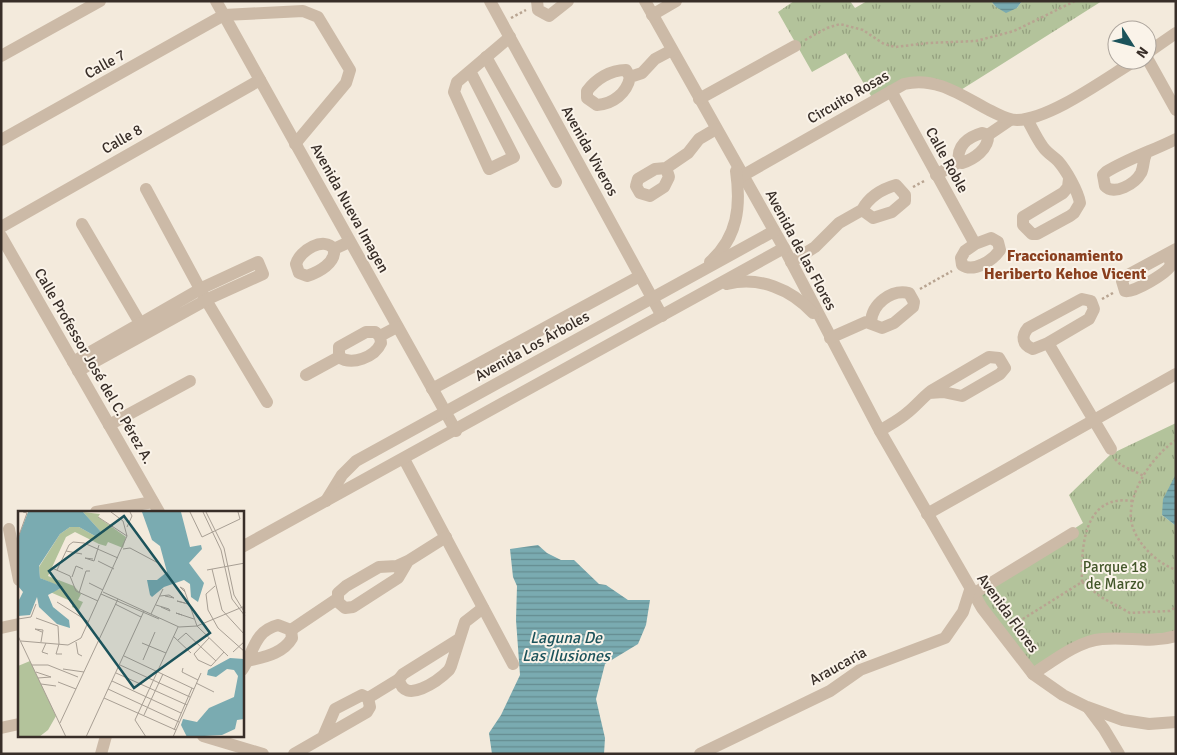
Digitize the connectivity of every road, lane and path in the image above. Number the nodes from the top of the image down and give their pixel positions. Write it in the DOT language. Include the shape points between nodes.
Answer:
graph roads {
  1 [pos="100,1"];
  2 [pos="216,1"];
  3 [pos="490,1"];
  4 [pos="645,1"];
  5 [pos="676,1"];
  6 [pos="1076,1"];
  7 [pos="563,2"];
  8 [pos="536,3"];
  9 [pos="224,15"];
  10 [pos="652,15"];
  11 [pos="502,23"];
  12 [pos="1176,33"];
  13 [pos="510,38"];
  14 [pos="795,46"];
  15 [pos="1157,46"];
  16 [pos="672,50"];
  17 [pos="1,56"];
  18 [pos="486,58"];
  19 [pos="1119,70"];
  20 [pos="1154,70"];
  21 [pos="470,71"];
  22 [pos="630,76"];
  23 [pos="260,80"];
  24 [pos="891,91"];
  25 [pos="699,99"];
  26 [pos="1176,110"];
  27 [pos="1027,119"];
  28 [pos="1010,120"];
  29 [pos="716,129"];
  30 [pos="988,135"];
  31 [pos="1176,139"];
  32 [pos="1,140"];
  33 [pos="295,144"];
  34 [pos="1146,154"];
  35 [pos="959,162"];
  36 [pos="734,164"];
  37 [pos="666,168"];
  38 [pos="936,175"];
  39 [pos="742,176"];
  40 [pos="1069,179"];
  41 [pos="556,182"];
  42 [pos="146,189"];
  43 [pos="904,192"];
  44 [pos="862,210"];
  45 [pos="82,224"];
  46 [pos="1,227"];
  47 [pos="774,231"];
  48 [pos="1,236"];
  49 [pos="349,242"];
  50 [pos="975,244"];
  51 [pos="784,248"];
  52 [pos="334,249"];
  53 [pos="791,262"];
  54 [pos="962,265"];
  55 [pos="640,276"];
  56 [pos="684,281"];
  57 [pos="1123,287"];
  58 [pos="713,288"];
  59 [pos="203,295"];
  60 [pos="911,295"];
  61 [pos="652,298"];
  62 [pos="1093,304"];
  63 [pos="662,316"];
  64 [pos="871,322"];
  65 [pos="147,323"];
  66 [pos="398,327"];
  67 [pos="596,329"];
  68 [pos="380,336"];
  69 [pos="829,336"];
  70 [pos="1048,343"];
  71 [pos="607,347"];
  72 [pos="339,357"];
  73 [pos="76,367"];
  74 [pos="1176,374"];
  75 [pos="306,375"];
  76 [pos="190,382"];
  77 [pos="432,389"];
  78 [pos="928,393"];
  79 [pos="267,402"];
  80 [pos="445,413"];
  81 [pos="1093,421"];
  82 [pos="109,425"];
  83 [pos="456,431"];
  84 [pos="880,431"];
  85 [pos="1176,440"];
  86 [pos="1110,448"];
  87 [pos="404,459"];
  88 [pos="1144,475"];
  89 [pos="1132,501"];
  90 [pos="320,506"];
  91 [pos="156,507"];
  92 [pos="114,511"];
  93 [pos="927,514"];
  94 [pos="10,529"];
  95 [pos="1073,533"];
  96 [pos="446,537"];
  97 [pos="244,546"];
  98 [pos="408,561"];
  99 [pos="1176,570"];
  100 [pos="18,574"];
  101 [pos="1082,582"];
  102 [pos="972,592"];
  103 [pos="337,599"];
  104 [pos="1176,607"];
  105 [pos="483,608"];
  106 [pos="18,624"];
  107 [pos="1,628"];
  108 [pos="291,630"];
  109 [pos="1000,633"];
  110 [pos="1176,636"];
  111 [pos="459,639"];
  112 [pos="513,664"];
  113 [pos="245,666"];
  114 [pos="1033,674"];
  115 [pos="399,679"];
  116 [pos="368,698"];
  117 [pos="1087,707"];
  118 [pos="1176,722"];
  119 [pos="18,724"];
  120 [pos="1,728"];
  121 [pos="322,737"];
  122 [pos="106,738"];
  123 [pos="210,738"];
  124 [pos="102,754"];
  125 [pos="263,754"];
  126 [pos="294,754"];
  127 [pos="700,754"];
  128 [pos="1119,754"];
  1 -- 17 [label="street"];
  2 -- 9 [label="street, Avenida Nueva Imagen"];
  3 -- 11 [label="street, Avenida Viveros"];
  4 -- 10 [label="street, Avenida de las Flores"];
  5 -- 10 [label="street"];
  6 -- 14 [label="path" via="1014,31 976,41 895,47 884,44 863,30 840,24"];
  7 -- 8 [label="street" via="549,16 541,13"];
  8 -- 11 [label="path"];
  9 -- 23 [label="street, Avenida Nueva Imagen"];
  9 -- 32 [label="street, Calle 7"];
  9 -- 33 [label="street" via="303,11 318,17 350,70 346,82"];
  10 -- 16 [label="street, Avenida de las Flores"];
  11 -- 13 [label="street, Avenida Viveros"];
  12 -- 15 [label="street"];
  13 -- 18 [label="street"];
  13 -- 55 [label="street, Avenida Viveros"];
  14 -- 25 [label="street"];
  16 -- 22 [label="street" via="655,59 642,73"];
  16 -- 25 [label="street, Avenida de las Flores"];
  18 -- 21 [label="street"];
  18 -- 41 [label="street"];
  19 -- 27 [label="street" via="1045,114"];
  20 -- 26 [label="street"];
  21 -- 21 [label="street" via="457,82 454,92 489,169 514,157"];
  23 -- 33 [label="street, Avenida Nueva Imagen"];
  23 -- 46 [label="street, Calle 8"];
  24 -- 28 [label="street, Circuito Rosas" via="904,84 927,81"];
  24 -- 38 [label="street, Calle Roble"];
  24 -- 39 [label="street, Circuito Rosas"];
  25 -- 29 [label="street, Avenida de las Flores"];
  27 -- 28 [label="street"];
  27 -- 40 [label="street" via="1044,149 1057,160"];
  28 -- 30 [label="street"];
  29 -- 36 [label="street, Avenida de las Flores"];
  29 -- 37 [label="street" via="699,139 688,153"];
  30 -- 35 [label="street" via="989,140 978,154 969,161"];
  30 -- 35 [label="street" via="982,133 963,144 958,152"];
  31 -- 34 [label="street"];
  33 -- 49 [label="street, Avenida Nueva Imagen"];
  35 -- 38 [label="street"];
  36 -- 39 [label="street, Avenida de las Flores"];
  36 -- 56 [label="street" via="739,204 734,229 714,258"];
  38 -- 43 [label="path"];
  38 -- 50 [label="street, Calle Roble"];
  39 -- 47 [label="street, Avenida de las Flores"];
  40 -- 40 [label="street" via="1080,200 1074,214 1037,234 1028,232 1023,225 1023,217 1063,193"];
  42 -- 59 [label="street"];
  43 -- 44 [label="street" via="896,185 886,188 869,199"];
  43 -- 44 [label="street" via="905,201 883,216 873,218"];
  44 -- 53 [label="street" via="839,223 815,247"];
  45 -- 65 [label="street"];
  47 -- 51 [label="street, Avenida de las Flores"];
  47 -- 56 [label="street, Avenida Los Árboles"];
  48 -- 73 [label="street, Calle Professor José del C. Pérez A."];
  49 -- 52 [label="street"];
  49 -- 66 [label="street, Avenida Nueva Imagen"];
  50 -- 54 [label="street" via="965,251"];
  50 -- 54 [label="street" via="992,238 998,242 1000,250 972,269"];
  51 -- 53 [label="street, Avenida de las Flores"];
  51 -- 58 [label="street, Avenida Los Árboles"];
  53 -- 69 [label="street, Avenida de las Flores"];
  54 -- 60 [label="path"];
  55 -- 61 [label="street, Avenida Viveros"];
  55 -- 77 [label="street"];
  56 -- 61 [label="street, Avenida Los Árboles"];
  57 -- 62 [label="path"];
  58 -- 63 [label="street, Avenida Los Árboles"];
  58 -- 69 [label="street" via="746,281 779,288 805,304"];
  59 -- 65 [label="street"];
  59 -- 79 [label="street"];
  60 -- 64 [label="street" via="899,291 889,296 874,309"];
  60 -- 64 [label="street" via="913,307 894,323 882,328"];
  61 -- 63 [label="street, Avenida Viveros"];
  61 -- 67 [label="street, Avenida Los Árboles"];
  62 -- 70 [label="street" via="1089,319"];
  62 -- 70 [label="street" via="1082,299 1028,328 1023,335 1028,347 1036,348"];
  63 -- 71 [label="street, Avenida Los Árboles"];
  64 -- 69 [label="street"];
  65 -- 73 [label="street"];
  66 -- 68 [label="street"];
  66 -- 77 [label="street, Avenida Nueva Imagen"];
  67 -- 71 [label="street"];
  67 -- 80 [label="street, Avenida Los Árboles"];
  68 -- 72 [label="street" via="366,332 339,347"];
  68 -- 72 [label="street" via="378,349 358,360 348,361"];
  69 -- 84 [label="street, Avenida de las Flores"];
  70 -- 81 [label="street"];
  71 -- 83 [label="street, Avenida Los Árboles"];
  72 -- 75 [label="street"];
  73 -- 82 [label="street, Calle Professor José del C. Pérez A."];
  74 -- 81 [label="street"];
  76 -- 82 [label="street"];
  77 -- 80 [label="street, Avenida Nueva Imagen"];
  78 -- 78 [label="street" via="992,356 999,358 1005,368 962,396"];
  78 -- 84 [label="street"];
  80 -- 83 [label="street, Avenida Nueva Imagen"];
  80 -- 90 [label="street, Avenida Los Árboles" via="356,461"];
  81 -- 86 [label="street"];
  81 -- 93 [label="street"];
  82 -- 91 [label="street, Calle Professor José del C. Pérez A."];
  83 -- 87 [label="street, Avenida Los Árboles"];
  84 -- 93 [label="street, Avenida de las Flores"];
  85 -- 88 [label="path"];
  86 -- 88 [label="path" via="1117,461"];
  87 -- 90 [label="street, Avenida Los Árboles"];
  87 -- 96 [label="street"];
  88 -- 89 [label="path"];
  89 -- 99 [label="path" via="1132,525 1144,545 1161,563"];
  89 -- 101 [label="path" via="1119,499 1104,503 1094,513 1082,561"];
  90 -- 97 [label="street, Avenida Los Árboles"];
  91 -- 92 [label="street"];
  93 -- 102 [label="street, Avenida Flores"];
  94 -- 100 [label="street"];
  95 -- 102 [label="street"];
  96 -- 98 [label="street"];
  96 -- 105 [label="street"];
  98 -- 103 [label="street" via="379,567 340,590"];
  98 -- 103 [label="street" via="398,578 353,607 345,608"];
  101 -- 104 [label="path" via="1130,613"];
  101 -- 109 [label="path"];
  102 -- 109 [label="street, Avenida Flores"];
  102 -- 127 [label="street, Araucaria" via="945,638 860,670 830,691"];
  103 -- 108 [label="street"];
  105 -- 111 [label="street" via="465,622"];
  105 -- 112 [label="street"];
  106 -- 107 [label="street"];
  108 -- 113 [label="street" via="292,638 287,645"];
  108 -- 113 [label="street" via="278,625 263,632 254,643"];
  109 -- 114 [label="street, Avenida Flores"];
  110 -- 114 [label="street" via="1160,641 1094,640"];
  111 -- 115 [label="street"];
  111 -- 115 [label="street" via="451,666 445,674 414,692 404,689"];
  114 -- 117 [label="street, Avenida Flores"];
  115 -- 116 [label="street"];
  116 -- 121 [label="street" via="370,707 366,712"];
  116 -- 121 [label="street" via="362,694 336,709"];
  117 -- 118 [label="street, Avenida Flores" via="1123,720 1150,724"];
  117 -- 128 [label="street"];
  119 -- 120 [label="street"];
  121 -- 126 [label="street"];
  122 -- 124 [label="street"];
  123 -- 125 [label="street"];
}
